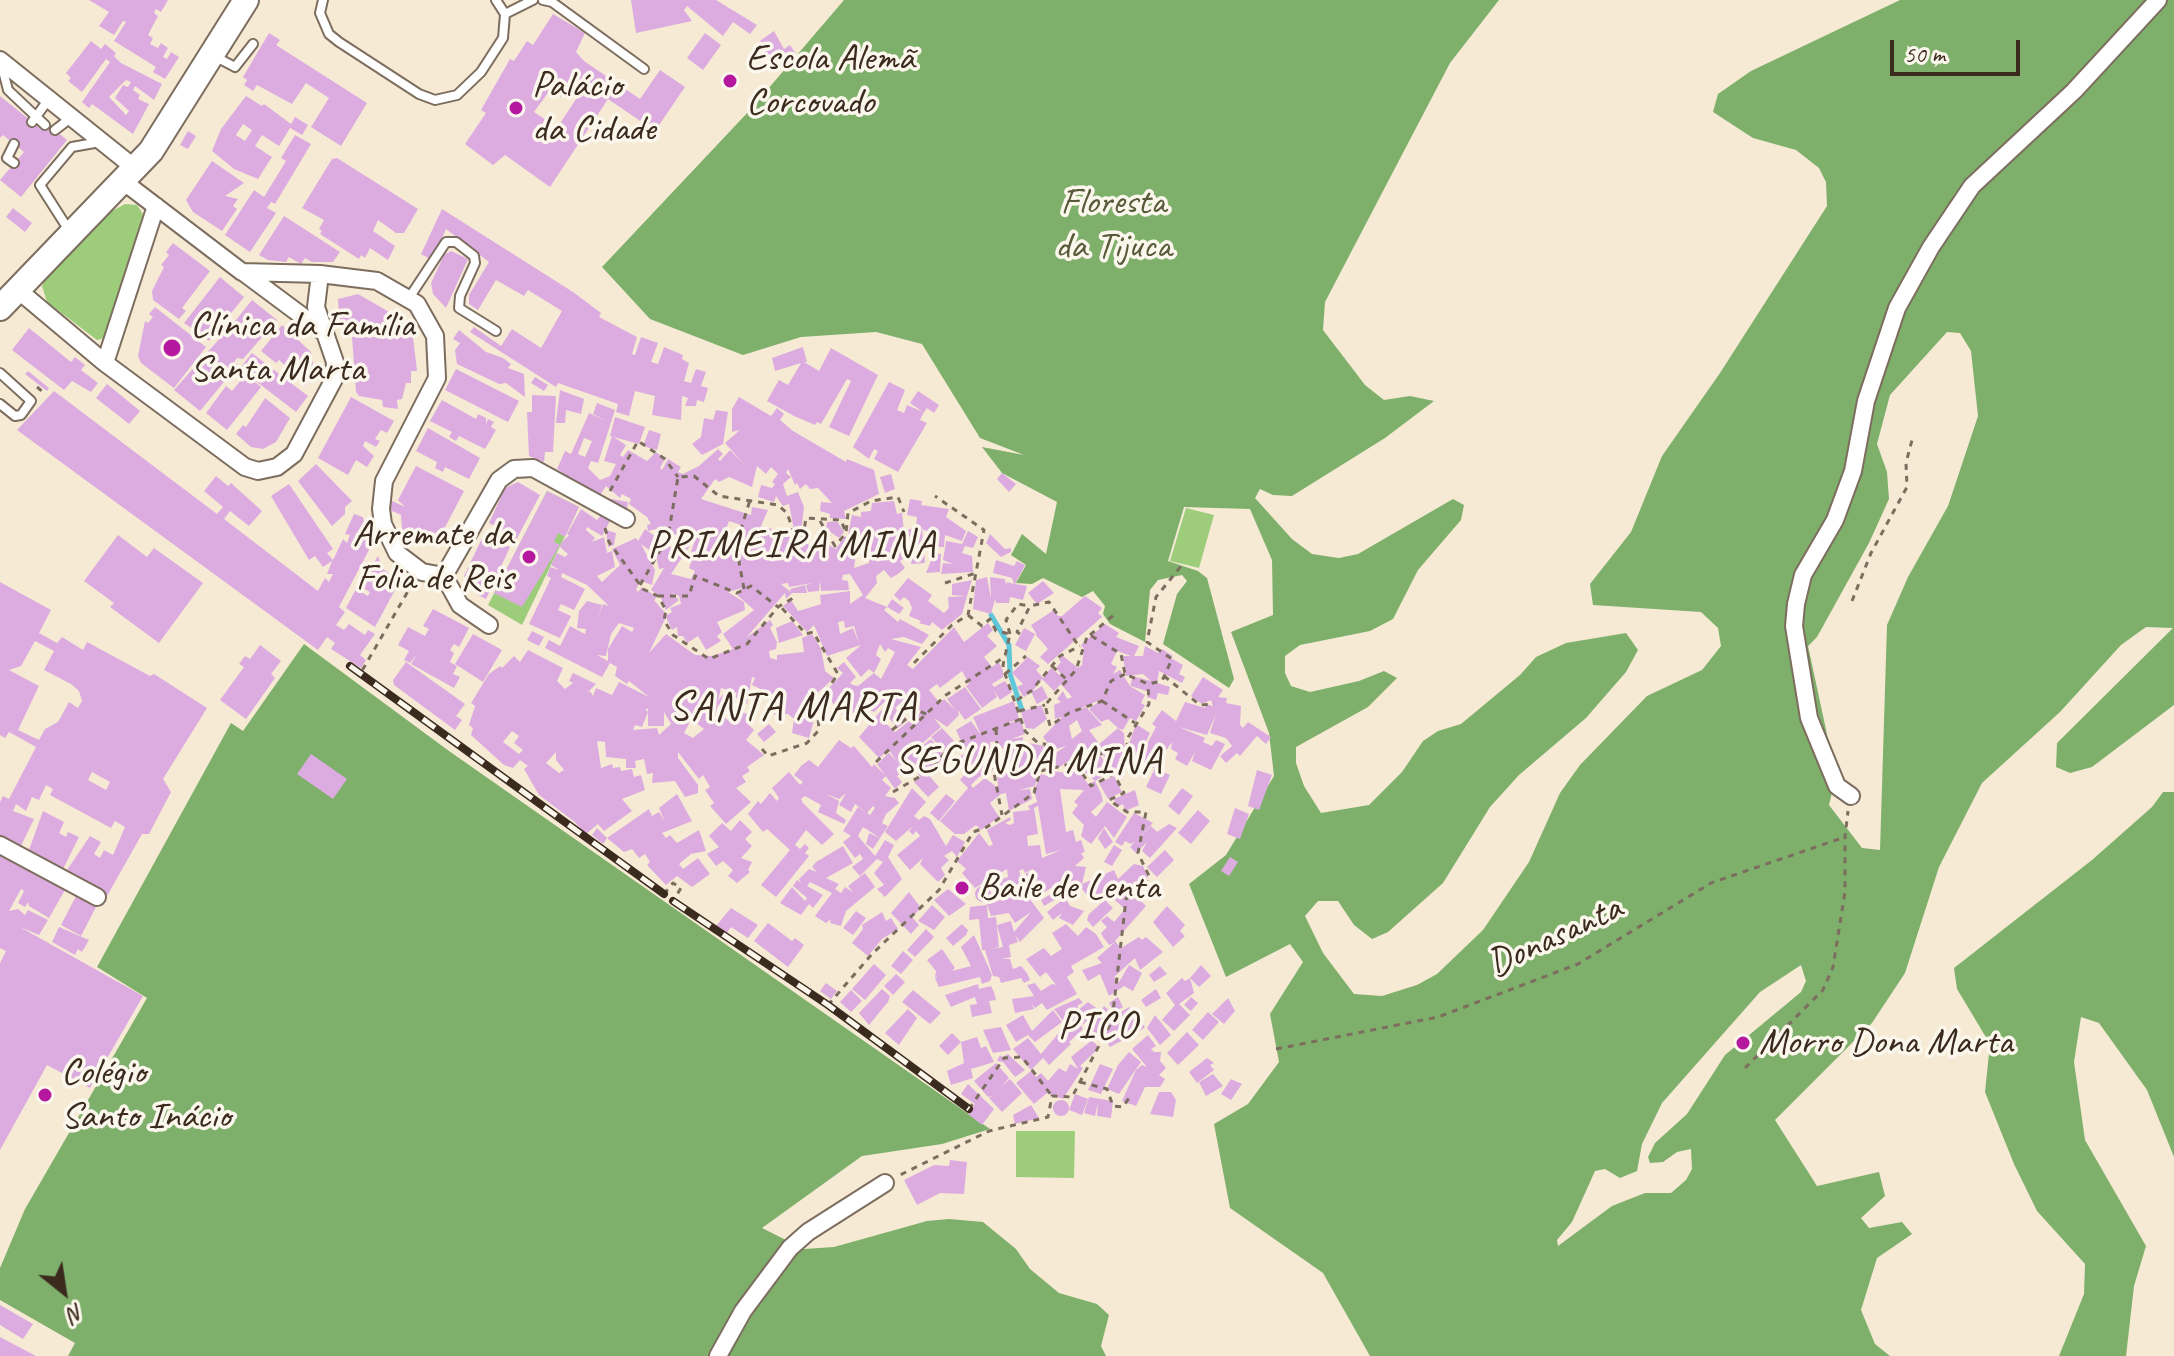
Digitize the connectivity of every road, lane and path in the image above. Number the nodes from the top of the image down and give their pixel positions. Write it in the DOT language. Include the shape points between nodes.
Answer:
graph roads {
  1 [pos="246,0"];
  2 [pos="323,0"];
  3 [pos="496,0"];
  4 [pos="533,0"];
  5 [pos="543,0"];
  6 [pos="2158,0"];
  7 [pos="505,14"];
  8 [pos="253,44"];
  9 [pos="212,54"];
  10 [pos="0,60"];
  11 [pos="644,69"];
  12 [pos="49,99"];
  13 [pos="72,117"];
  14 [pos="34,119"];
  15 [pos="45,125"];
  16 [pos="55,130"];
  17 [pos="102,141"];
  18 [pos="14,144"];
  19 [pos="14,163"];
  20 [pos="130,175"];
  21 [pos="156,206"];
  22 [pos="71,232"];
  23 [pos="242,272"];
  24 [pos="320,274"];
  25 [pos="18,290"];
  26 [pos="409,298"];
  27 [pos="0,308"];
  28 [pos="496,331"];
  29 [pos="325,333"];
  30 [pos="105,363"];
  31 [pos="0,373"];
  32 [pos="0,404"];
  33 [pos="1912,440"];
  34 [pos="678,477"];
  35 [pos="935,496"];
  36 [pos="750,500"];
  37 [pos="598,503"];
  38 [pos="904,512"];
  39 [pos="626,519"];
  40 [pos="820,520"];
  41 [pos="846,533"];
  42 [pos="397,553"];
  43 [pos="1182,565"];
  44 [pos="976,573"];
  45 [pos="444,576"];
  46 [pos="945,583"];
  47 [pos="640,585"];
  48 [pos="744,589"];
  49 [pos="658,596"];
  50 [pos="795,597"];
  51 [pos="1852,601"];
  52 [pos="1030,606"];
  53 [pos="779,607"];
  54 [pos="1116,613"];
  55 [pos="968,615"];
  56 [pos="489,625"];
  57 [pos="1010,634"];
  58 [pos="1020,634"];
  59 [pos="1090,635"];
  60 [pos="1080,647"];
  61 [pos="1006,656"];
  62 [pos="1026,656"];
  63 [pos="914,663"];
  64 [pos="350,666"];
  65 [pos="1052,666"];
  66 [pos="1005,674"];
  67 [pos="1125,674"];
  68 [pos="1164,676"];
  69 [pos="1066,679"];
  70 [pos="1148,684"];
  71 [pos="1016,701"];
  72 [pos="1102,701"];
  73 [pos="1214,704"];
  74 [pos="1045,705"];
  75 [pos="1019,711"];
  76 [pos="928,715"];
  77 [pos="1021,719"];
  78 [pos="1135,723"];
  79 [pos="995,728"];
  80 [pos="892,730"];
  81 [pos="762,749"];
  82 [pos="876,762"];
  83 [pos="1053,767"];
  84 [pos="1079,768"];
  85 [pos="1114,774"];
  86 [pos="893,792"];
  87 [pos="1851,796"];
  88 [pos="1002,815"];
  89 [pos="1845,837"];
  90 [pos="0,845"];
  91 [pos="664,894"];
  92 [pos="97,897"];
  93 [pos="673,901"];
  94 [pos="828,1005"];
  95 [pos="1276,1049"];
  96 [pos="1745,1068"];
  97 [pos="1080,1082"];
  98 [pos="1131,1095"];
  99 [pos="1052,1096"];
  100 [pos="969,1109"];
  101 [pos="885,1183"];
  102 [pos="718,1356"];
  1 -- 9 [label="main road"];
  2 -- 7 [label="lane" via="320,13 329,34 435,100 457,95 481,72 503,38"];
  3 -- 7 [label="lane"];
  4 -- 7 [label="lane"];
  5 -- 11 [label="lane"];
  6 -- 87 [label="street" via="2074,91 1972,186 1897,308 1866,401 1853,471 1835,520 1803,575 1796,604 1796,641 1809,718 1837,786"];
  8 -- 9 [label="lane" via="235,67"];
  9 -- 20 [label="main road"];
  10 -- 12 [label="street"];
  10 -- 14 [label="lane" via="8,90"];
  12 -- 13 [label="street"];
  12 -- 14 [label="lane"];
  13 -- 16 [label="lane"];
  13 -- 17 [label="street"];
  14 -- 15 [label="lane"];
  17 -- 20 [label="street"];
  17 -- 22 [label="lane" via="69,145 37,183"];
  18 -- 19 [label="lane" via="7,158"];
  20 -- 21 [label="street"];
  20 -- 22 [label="main road"];
  21 -- 23 [label="street"];
  21 -- 30 [label="street"];
  22 -- 25 [label="main road"];
  23 -- 24 [label="street"];
  23 -- 29 [label="street"];
  24 -- 26 [label="street" via="377,281"];
  24 -- 29 [label="street" via="316,299"];
  25 -- 27 [label="main road"];
  25 -- 30 [label="street"];
  26 -- 28 [label="lane" via="446,242 456,242 475,263 459,308"];
  26 -- 42 [label="street" via="429,322 438,362 430,394 384,481 383,524"];
  29 -- 30 [label="street" via="335,362 334,379 305,439 286,462 270,469 245,467"];
  31 -- 32 [label="lane" via="31,401 15,416"];
  33 -- 51 [label="path" via="1907,487"];
  34 -- 36 [label="path" via="694,476 719,496"];
  34 -- 37 [label="path" via="665,459 638,441"];
  34 -- 47 [label="path" via="668,537"];
  35 -- 44 [label="path" via="984,530"];
  36 -- 40 [label="path" via="778,505 794,533 803,536 806,518"];
  36 -- 48 [label="path" via="736,545"];
  37 -- 39 [label="street"];
  37 -- 45 [label="street" via="533,468 514,469 499,480"];
  37 -- 47 [label="path" via="609,542"];
  38 -- 41 [label="path" via="898,497 871,501 848,513"];
  40 -- 41 [label="path" via="841,520"];
  40 -- 41 [label="path" via="835,546"];
  42 -- 45 [label="street" via="422,572"];
  42 -- 64 [label="path" via="412,588 363,669"];
  43 -- 68 [label="path" via="1156,597 1147,642 1172,659"];
  44 -- 46 [label="path"];
  44 -- 55 [label="path"];
  45 -- 56 [label="street" via="467,612"];
  47 -- 49 [label="path"];
  48 -- 49 [label="path" via="737,593 718,588 695,576 689,596"];
  48 -- 53 [label="path" via="751,586"];
  49 -- 53 [label="path" via="673,635 709,659 747,644"];
  50 -- 53 [label="path"];
  52 -- 57 [label="path" via="1018,604 1006,620"];
  52 -- 58 [label="path"];
  52 -- 60 [label="path" via="1049,602"];
  53 -- 81 [label="path" via="806,634 813,632 838,674 817,704 819,730 807,743 768,756"];
  54 -- 59 [label="path"];
  55 -- 57 [label="path" via="982,626 990,619 996,631"];
  55 -- 63 [label="path"];
  57 -- 61 [label="path"];
  59 -- 60 [label="path"];
  59 -- 67 [label="path" via="1121,654"];
  60 -- 65 [label="path"];
  60 -- 69 [label="path" via="1081,661"];
  61 -- 66 [label="path"];
  61 -- 76 [label="path" via="946,695"];
  62 -- 66 [label="path"];
  65 -- 69 [label="path"];
  65 -- 71 [label="path"];
  66 -- 71 [label="path"];
  67 -- 70 [label="path"];
  67 -- 72 [label="path" via="1111,681"];
  68 -- 70 [label="path"];
  68 -- 73 [label="path" via="1200,705"];
  69 -- 74 [label="path"];
  70 -- 78 [label="path" via="1149,704"];
  71 -- 75 [label="path"];
  72 -- 74 [label="path" via="1050,726"];
  72 -- 78 [label="path"];
  74 -- 75 [label="path"];
  75 -- 77 [label="path"];
  76 -- 80 [label="path" via="917,710"];
  76 -- 82 [label="path"];
  77 -- 79 [label="path"];
  77 -- 83 [label="path" via="1025,731 1045,744"];
  78 -- 85 [label="path" via="1127,739 1128,762"];
  79 -- 86 [label="path" via="950,746 931,770"];
  79 -- 88 [label="path" via="997,748 991,757"];
  83 -- 84 [label="path" via="1075,763"];
  83 -- 88 [label="path" via="1040,771 1034,793"];
  84 -- 85 [label="path" via="1091,786"];
  84 -- 85 [label="path" via="1100,752"];
  85 -- 97 [label="path" via="1124,793 1109,800 1127,812 1146,812 1138,853 1150,878 1126,899 1112,1021"];
  87 -- 89 [label="path"];
  88 -- 94 [label="path" via="973,832 939,890"];
  89 -- 95 [label="path, Donasanta" via="1711,883 1578,964 1438,1017"];
  89 -- 96 [label="path" via="1845,892 1833,967 1823,990"];
  90 -- 92 [label="street"];
  91 -- 93 [label="path" via="673,883 681,888"];
  97 -- 98 [label="path" via="1107,1089 1113,1106 1123,1107"];
  97 -- 99 [label="path" via="1072,1097"];
  99 -- 100 [label="path" via="1022,1057 1004,1058"];
  99 -- 101 [label="path" via="1048,1117 989,1131"];
  101 -- 102 [label="street" via="808,1232 775,1265"];
}
